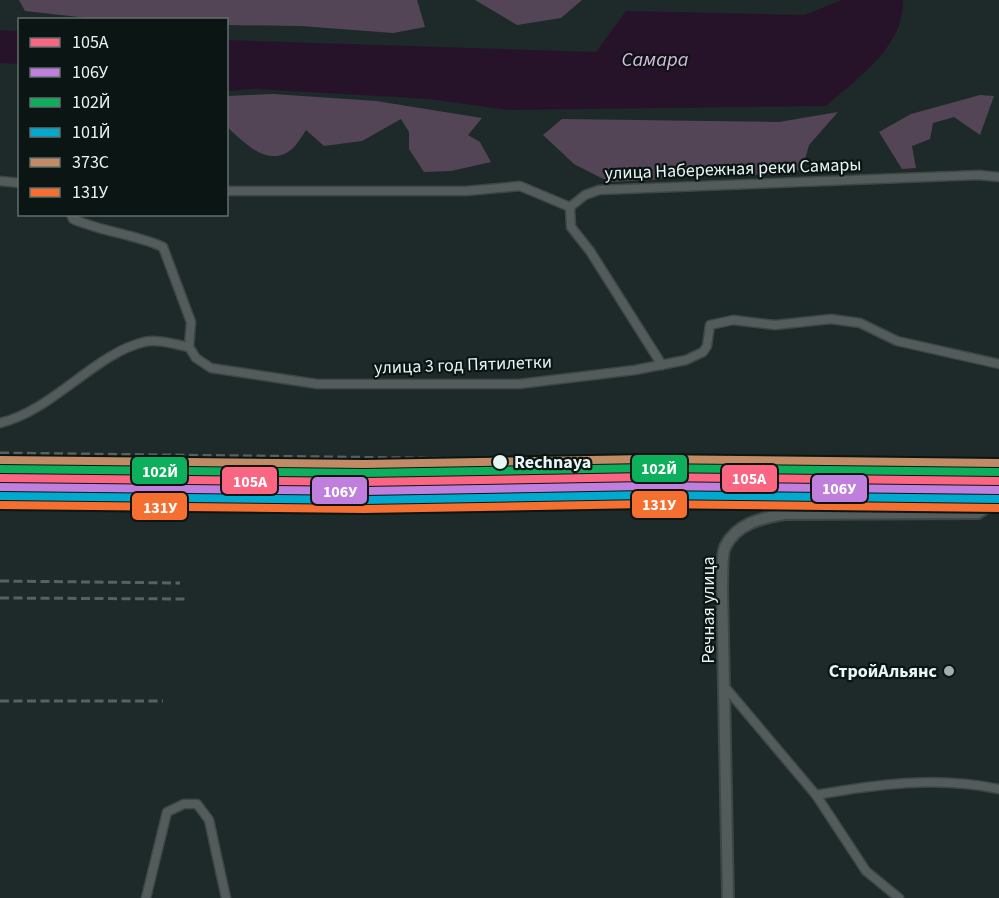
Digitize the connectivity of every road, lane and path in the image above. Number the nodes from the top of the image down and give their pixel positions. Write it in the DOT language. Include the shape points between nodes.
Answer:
graph roads {
  1 [pos="999,177"];
  2 [pos="0,181"];
  3 [pos="18,183"];
  4 [pos="228,191"];
  5 [pos="570,207"];
  6 [pos="72,216"];
  7 [pos="189,347"];
  8 [pos="999,364"];
  9 [pos="662,365"];
  10 [pos="0,423"];
  11 [pos="999,490"];
  12 [pos="725,687"];
  13 [pos="999,789"];
  14 [pos="816,795"];
  15 [pos="146,898"];
  16 [pos="226,898"];
  17 [pos="728,898"];
  18 [pos="899,898"];
  1 -- 5 [label="street, улица Набережная реки Самары" via="599,190"];
  2 -- 3 [label="street"];
  4 -- 5 [label="street" via="466,191 520,186"];
  5 -- 9 [label="street" via="571,227"];
  6 -- 7 [label="street" via="97,230 149,241 163,248 191,322"];
  7 -- 9 [label="street, улица 3 год Пятилетки" via="196,358 211,368 316,384 519,384"];
  7 -- 10 [label="street" via="164,341 144,342 122,351 38,407"];
  8 -- 9 [label="street, улица 3 год Пятилетки" via="897,341 860,323 831,319 775,325 733,320 710,325 703,352"];
  11 -- 12 [label="street, Речная улица" via="994,502 978,513 784,513 742,526 724,548"];
  12 -- 14 [label="street"];
  12 -- 17 [label="street, Речная улица"];
  13 -- 14 [label="street" via="963,781 925,780"];
  14 -- 18 [label="street" via="862,866"];
  15 -- 16 [label="street" via="167,812 197,804 209,820"];
}
